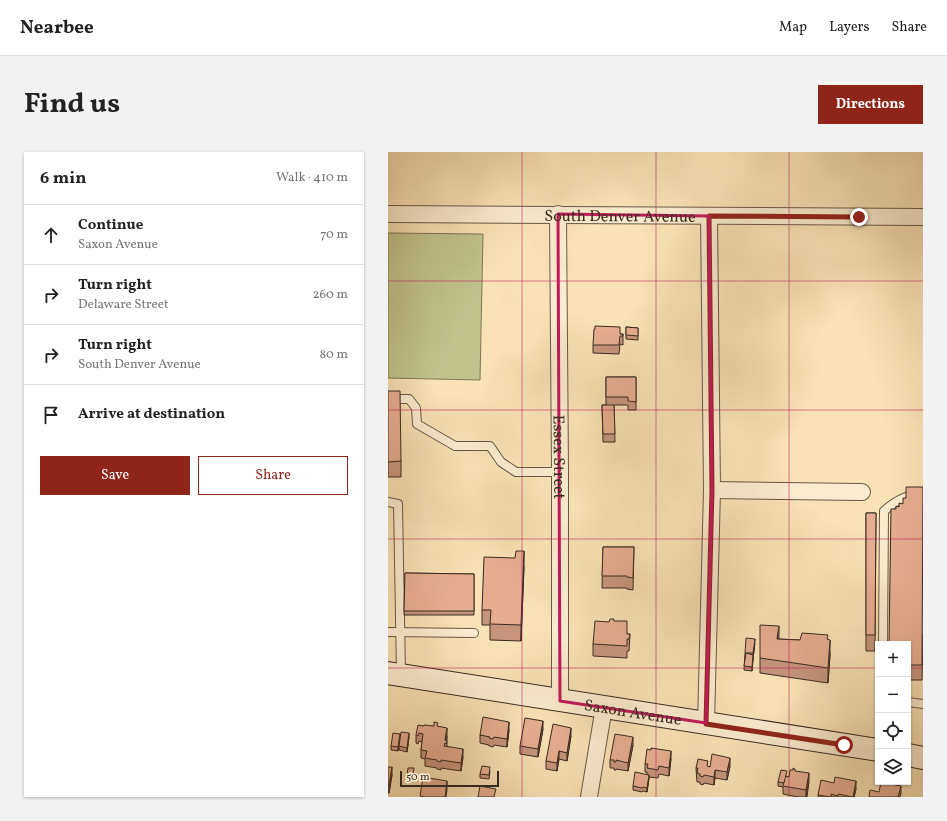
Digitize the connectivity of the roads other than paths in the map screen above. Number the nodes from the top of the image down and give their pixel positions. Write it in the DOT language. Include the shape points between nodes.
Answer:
graph roads {
  1 [pos="388,214"];
  2 [pos="558,214"];
  3 [pos="709,216"];
  4 [pos="923,217"];
  5 [pos="388,399"];
  6 [pos="560,472"];
  7 [pos="712,490"];
  8 [pos="862,492"];
  9 [pos="923,494"];
  10 [pos="388,502"];
  11 [pos="388,632"];
  12 [pos="401,632"];
  13 [pos="474,633"];
  14 [pos="883,641"];
  15 [pos="395,674"];
  16 [pos="560,701"];
  17 [pos="911,702"];
  18 [pos="923,704"];
  19 [pos="604,708"];
  20 [pos="706,724"];
  21 [pos="875,750"];
  22 [pos="911,756"];
  23 [pos="923,758"];
  24 [pos="590,797"];
  1 -- 2 [label="street, South Denver Avenue"];
  2 -- 3 [label="street, South Denver Avenue"];
  2 -- 6 [label="street, Essex Street"];
  3 -- 4 [label="street, South Denver Avenue"];
  3 -- 7 [label="street"];
  5 -- 6 [label="lane" via="409,399 416,408 417,424 455,446 490,446 501,462 516,472"];
  6 -- 16 [label="street, Essex Street"];
  7 -- 8 [label="street"];
  7 -- 20 [label="street"];
  9 -- 14 [label="lane" via="902,498 884,511"];
  10 -- 12 [label="lane" via="398,504"];
  11 -- 12 [label="lane"];
  12 -- 13 [label="lane"];
  12 -- 15 [label="lane"];
  15 -- 16 [label="street, Saxon Avenue"];
  16 -- 19 [label="street, Saxon Avenue"];
  17 -- 18 [label="lane"];
  19 -- 20 [label="street, Saxon Avenue"];
  19 -- 24 [label="street"];
  20 -- 21 [label="street, Saxon Avenue"];
  22 -- 23 [label="street"];
}
